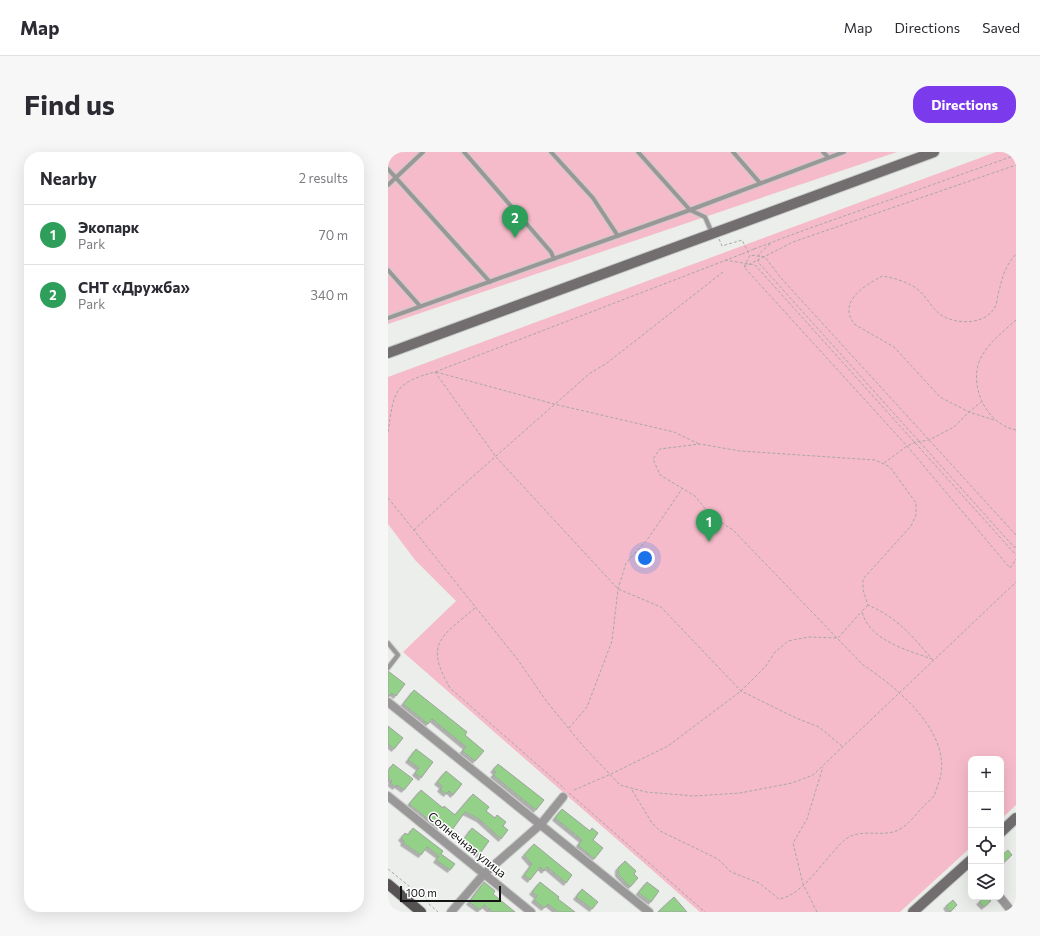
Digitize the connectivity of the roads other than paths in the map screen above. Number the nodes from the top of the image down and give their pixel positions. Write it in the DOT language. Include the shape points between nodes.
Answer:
graph roads {
  1 [pos="423,152"];
  2 [pos="464,152"];
  3 [pos="551,152"];
  4 [pos="638,152"];
  5 [pos="733,152"];
  6 [pos="824,152"];
  7 [pos="844,152"];
  8 [pos="934,152"];
  9 [pos="828,157"];
  10 [pos="388,169"];
  11 [pos="396,178"];
  12 [pos="760,183"];
  13 [pos="388,185"];
  14 [pos="690,210"];
  15 [pos="715,234"];
  16 [pos="618,236"];
  17 [pos="554,259"];
  18 [pos="388,270"];
  19 [pos="490,282"];
  20 [pos="420,306"];
  21 [pos="388,318"];
  22 [pos="388,354"];
  23 [pos="388,643"];
  24 [pos="388,668"];
  25 [pos="388,702"];
  26 [pos="388,796"];
  27 [pos="563,797"];
  28 [pos="1016,818"];
  29 [pos="541,824"];
  30 [pos="1004,829"];
  31 [pos="969,864"];
  32 [pos="484,874"];
  33 [pos="388,884"];
  34 [pos="1002,900"];
  35 [pos="421,912"];
  36 [pos="451,912"];
  37 [pos="531,912"];
  38 [pos="649,912"];
  39 [pos="913,912"];
  40 [pos="1012,912"];
  1 -- 11 [label="lane"];
  2 -- 17 [label="lane" via="551,252"];
  3 -- 16 [label="lane" via="593,198"];
  4 -- 14 [label="lane"];
  5 -- 12 [label="lane"];
  6 -- 9 [label="lane"];
  7 -- 9 [label="lane"];
  8 -- 15 [label="main road"];
  9 -- 12 [label="lane"];
  10 -- 11 [label="lane"];
  11 -- 13 [label="lane"];
  11 -- 19 [label="lane"];
  12 -- 14 [label="lane"];
  14 -- 15 [label="lane" via="705,217"];
  14 -- 16 [label="lane"];
  15 -- 22 [label="main road"];
  16 -- 17 [label="lane"];
  17 -- 19 [label="lane"];
  18 -- 20 [label="lane"];
  19 -- 20 [label="lane"];
  20 -- 21 [label="lane"];
  23 -- 24 [label="lane" via="398,655"];
  25 -- 29 [label="street"];
  26 -- 32 [label="street, Солнечная улица"];
  27 -- 29 [label="street"];
  28 -- 30 [label="main road"];
  29 -- 32 [label="street"];
  29 -- 38 [label="street"];
  31 -- 39 [label="main road"];
  32 -- 36 [label="street"];
  32 -- 37 [label="street, Солнечная улица"];
  33 -- 35 [label="main road"];
  34 -- 40 [label="street"];
}
